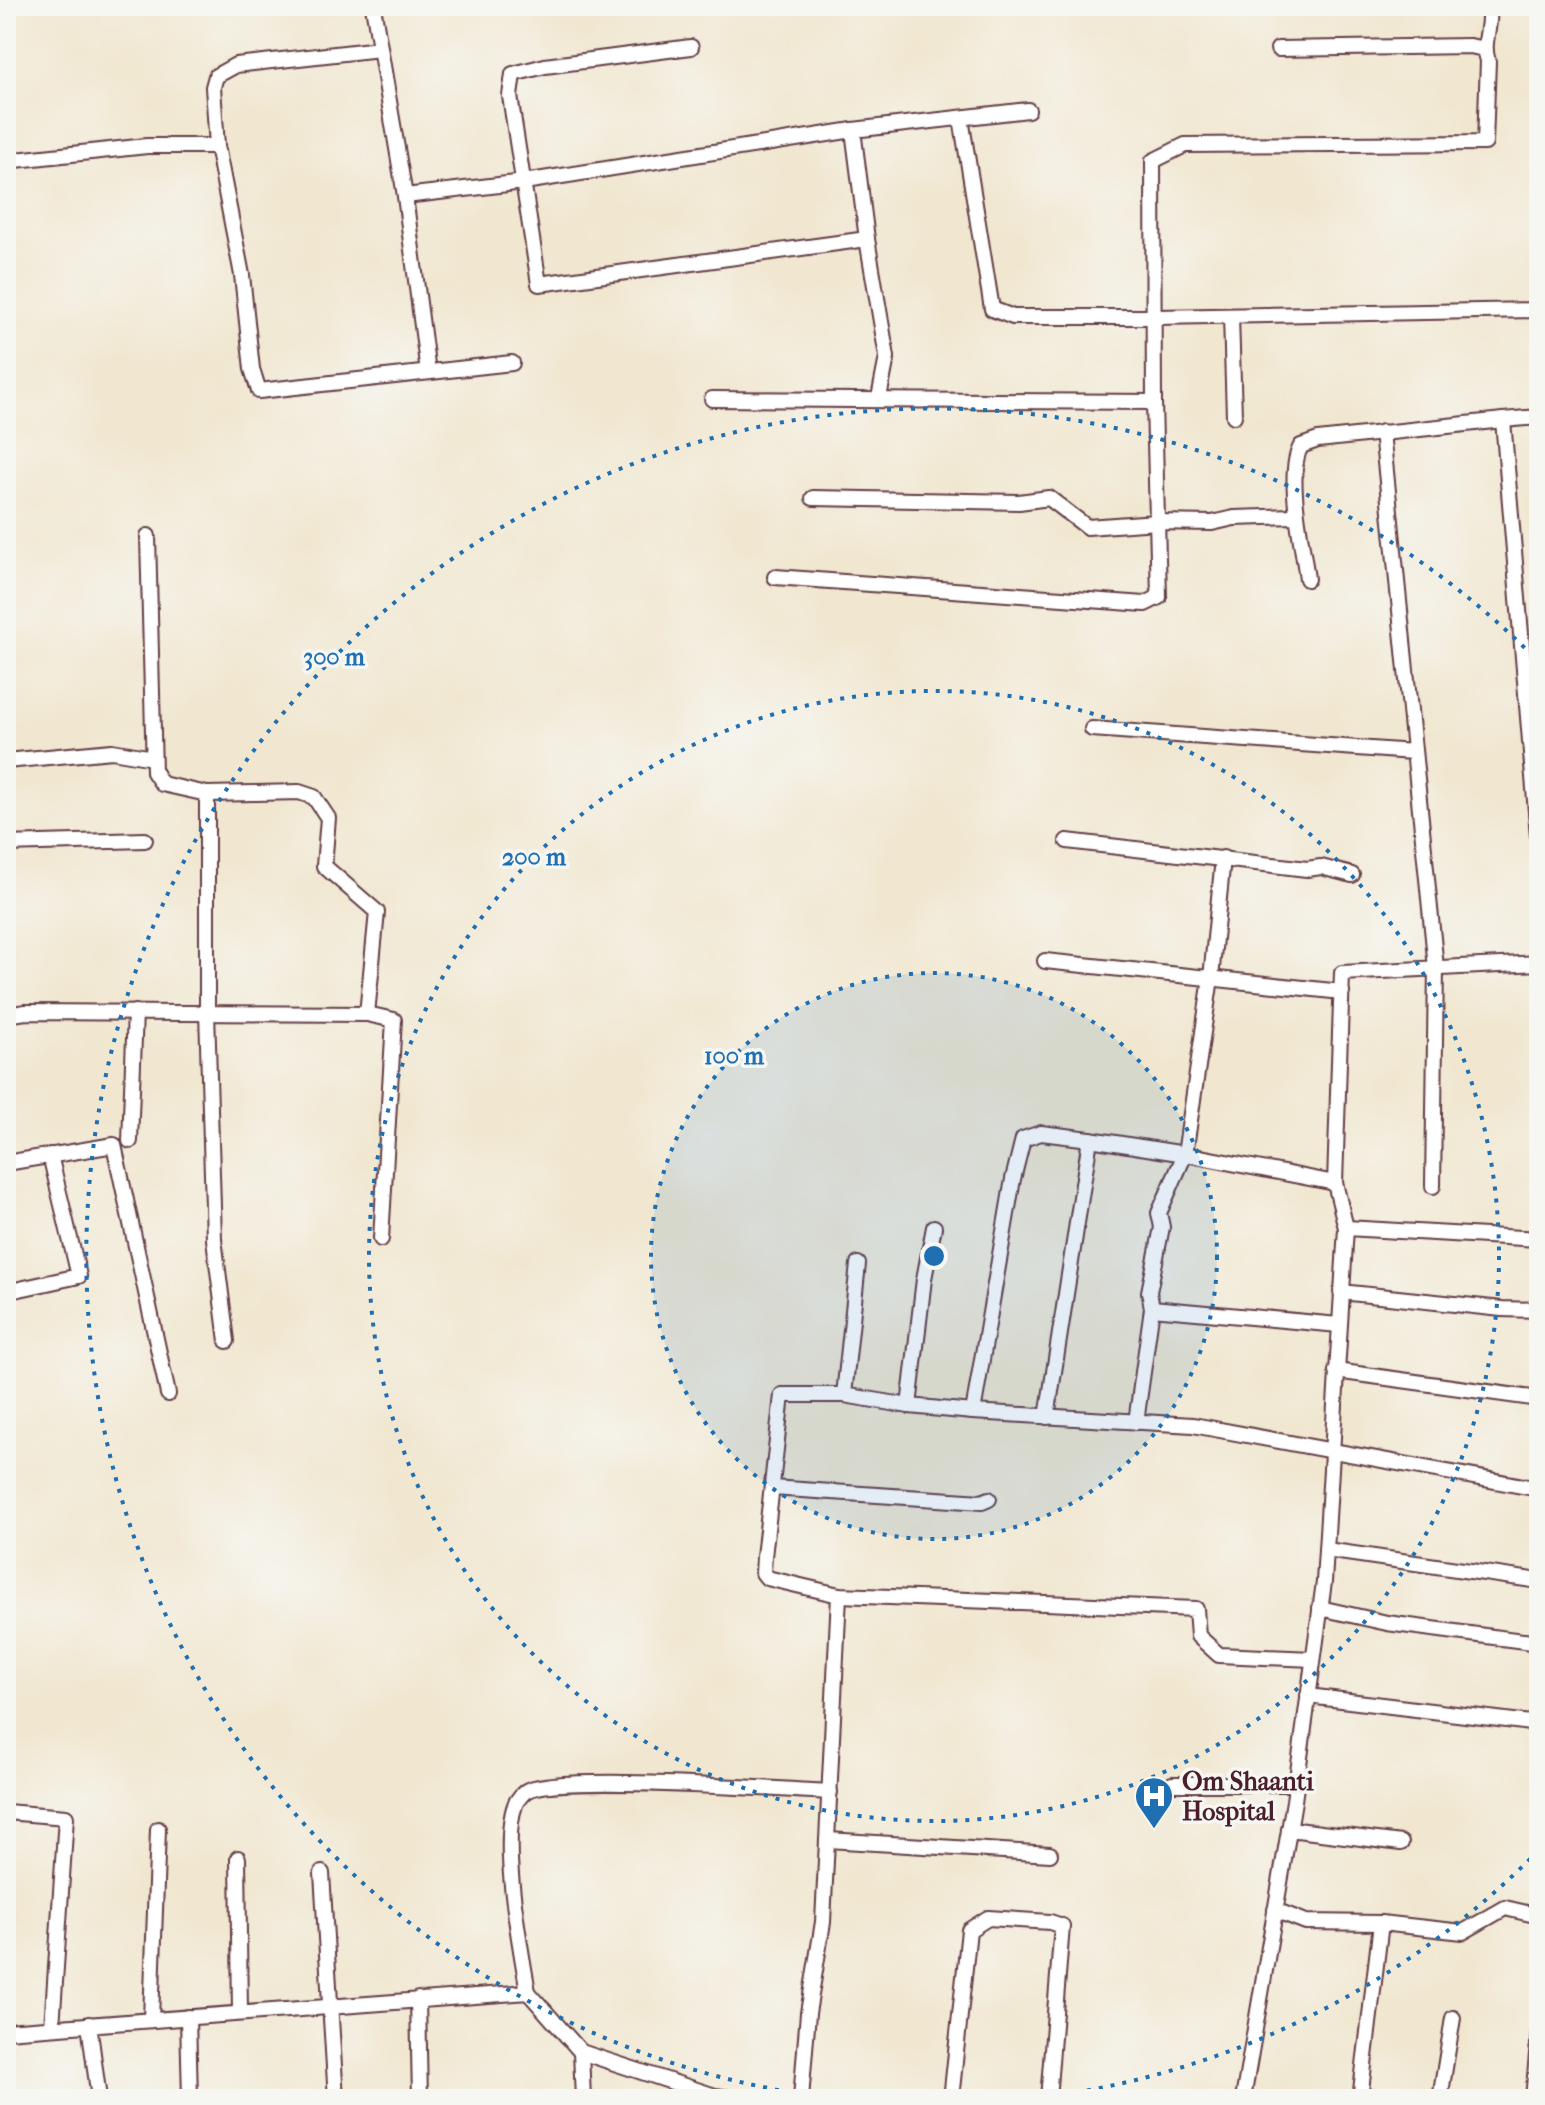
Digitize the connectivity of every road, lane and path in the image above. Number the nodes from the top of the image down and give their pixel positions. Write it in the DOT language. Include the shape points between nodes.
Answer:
graph roads {
  1 [pos="373,6"];
  2 [pos="1488,6"];
  3 [pos="691,47"];
  4 [pos="380,49"];
  5 [pos="1278,49"];
  6 [pos="1484,49"];
  7 [pos="1028,110"];
  8 [pos="961,118"];
  9 [pos="853,130"];
  10 [pos="217,146"];
  11 [pos="6,161"];
  12 [pos="524,182"];
  13 [pos="405,196"];
  14 [pos="867,239"];
  15 [pos="1539,310"];
  16 [pos="1231,316"];
  17 [pos="1156,317"];
  18 [pos="6,354"];
  19 [pos="512,363"];
  20 [pos="428,372"];
  21 [pos="8,385"];
  22 [pos="879,398"];
  23 [pos="712,399"];
  24 [pos="1154,402"];
  25 [pos="1234,416"];
  26 [pos="1539,417"];
  27 [pos="1503,420"];
  28 [pos="1382,432"];
  29 [pos="813,498"];
  30 [pos="1295,516"];
  31 [pos="1157,522"];
  32 [pos="148,536"];
  33 [pos="775,577"];
  34 [pos="1307,579"];
  35 [pos="1092,729"];
  36 [pos="1413,752"];
  37 [pos="153,758"];
  38 [pos="6,761"];
  39 [pos="207,794"];
  40 [pos="1539,838"];
  41 [pos="145,840"];
  42 [pos="1067,841"];
  43 [pos="6,844"];
  44 [pos="1539,848"];
  45 [pos="1223,858"];
  46 [pos="1352,875"];
  47 [pos="1045,961"];
  48 [pos="1539,963"];
  49 [pos="1436,968"];
  50 [pos="1211,978"];
  51 [pos="1342,992"];
  52 [pos="135,1012"];
  53 [pos="207,1012"];
  54 [pos="367,1014"];
  55 [pos="6,1015"];
  56 [pos="1090,1139"];
  57 [pos="130,1141"];
  58 [pos="1185,1154"];
  59 [pos="50,1155"];
  60 [pos="6,1163"];
  61 [pos="1335,1183"];
  62 [pos="1433,1186"];
  63 [pos="934,1227"];
  64 [pos="1346,1228"];
  65 [pos="381,1239"];
  66 [pos="1539,1239"];
  67 [pos="858,1264"];
  68 [pos="6,1292"];
  69 [pos="1341,1292"];
  70 [pos="1152,1308"];
  71 [pos="1539,1310"];
  72 [pos="1339,1325"];
  73 [pos="227,1341"];
  74 [pos="1336,1371"];
  75 [pos="168,1394"];
  76 [pos="844,1395"];
  77 [pos="1539,1399"];
  78 [pos="909,1406"];
  79 [pos="973,1412"];
  80 [pos="1047,1417"];
  81 [pos="1136,1422"];
  82 [pos="1331,1450"];
  83 [pos="772,1488"];
  84 [pos="1539,1489"];
  85 [pos="989,1499"];
  86 [pos="1326,1550"];
  87 [pos="1539,1581"];
  88 [pos="839,1595"];
  89 [pos="1320,1608"];
  90 [pos="1539,1643"];
  91 [pos="1313,1659"];
  92 [pos="1308,1696"];
  93 [pos="1539,1724"];
  94 [pos="1172,1784"];
  95 [pos="1296,1784"];
  96 [pos="830,1792"];
  97 [pos="6,1812"];
  98 [pos="158,1829"];
  99 [pos="1289,1829"];
  100 [pos="828,1840"];
  101 [pos="1401,1843"];
  102 [pos="1050,1854"];
  103 [pos="238,1858"];
  104 [pos="322,1873"];
  105 [pos="1275,1910"];
  106 [pos="1539,1916"];
  107 [pos="1381,1923"];
  108 [pos="528,1992"];
  109 [pos="418,1999"];
  110 [pos="331,2005"];
  111 [pos="240,2012"];
  112 [pos="188,2017"];
  113 [pos="1453,2018"];
  114 [pos="151,2019"];
  115 [pos="89,2024"];
  116 [pos="52,2027"];
  117 [pos="6,2031"];
  118 [pos="1539,2031"];
  119 [pos="581,2052"];
  120 [pos="1245,2098"];
  121 [pos="99,2099"];
  122 [pos="190,2099"];
  123 [pos="336,2099"];
  124 [pos="420,2099"];
  125 [pos="583,2099"];
  126 [pos="736,2099"];
  127 [pos="801,2099"];
  128 [pos="951,2099"];
  129 [pos="1048,2099"];
  130 [pos="1360,2099"];
  131 [pos="1440,2099"];
  132 [pos="1533,2099"];
  1 -- 4 [label="street"];
  2 -- 6 [label="street"];
  3 -- 12 [label="street" via="513,74 510,96"];
  4 -- 10 [label="street" via="236,65 216,76"];
  4 -- 13 [label="street"];
  5 -- 6 [label="street"];
  6 -- 17 [label="street" via="1485,143 1185,145 1153,161"];
  7 -- 8 [label="street"];
  8 -- 9 [label="street"];
  8 -- 17 [label="street" via="992,309 1013,317"];
  9 -- 12 [label="street"];
  9 -- 14 [label="street"];
  10 -- 11 [label="street" via="147,146"];
  10 -- 20 [label="street" via="259,391"];
  12 -- 13 [label="street"];
  12 -- 14 [label="street" via="539,284"];
  13 -- 20 [label="street"];
  14 -- 22 [label="street" via="887,357"];
  15 -- 16 [label="street"];
  16 -- 17 [label="street"];
  16 -- 25 [label="street"];
  17 -- 24 [label="street"];
  18 -- 21 [label="street"];
  19 -- 20 [label="street"];
  22 -- 23 [label="street"];
  22 -- 24 [label="street"];
  24 -- 31 [label="street"];
  26 -- 27 [label="street"];
  27 -- 28 [label="street"];
  27 -- 40 [label="street"];
  28 -- 30 [label="street" via="1301,446"];
  28 -- 36 [label="street"];
  29 -- 31 [label="street" via="1049,498 1087,527"];
  30 -- 31 [label="street"];
  30 -- 34 [label="street"];
  31 -- 33 [label="street" via="1159,597 1145,604"];
  32 -- 37 [label="street"];
  35 -- 36 [label="street"];
  36 -- 49 [label="street"];
  37 -- 38 [label="street" via="112,751"];
  37 -- 39 [label="street" via="162,784"];
  39 -- 53 [label="street"];
  39 -- 54 [label="street" via="299,792 314,797 328,818 324,866 377,912"];
  40 -- 44 [label="street"];
  41 -- 43 [label="street"];
  42 -- 45 [label="street"];
  45 -- 46 [label="street"];
  45 -- 50 [label="street"];
  47 -- 50 [label="street"];
  48 -- 49 [label="street"];
  49 -- 51 [label="street" via="1342,973"];
  49 -- 62 [label="street"];
  50 -- 51 [label="street"];
  50 -- 58 [label="street"];
  51 -- 61 [label="street"];
  52 -- 53 [label="street"];
  52 -- 55 [label="street"];
  52 -- 57 [label="street"];
  53 -- 54 [label="street"];
  53 -- 73 [label="street" via="214,1239"];
  54 -- 65 [label="street" via="394,1020"];
  56 -- 58 [label="street"];
  56 -- 79 [label="street" via="1041,1133 1023,1139"];
  56 -- 80 [label="street"];
  58 -- 61 [label="street"];
  58 -- 70 [label="street" via="1159,1213 1162,1227 1149,1292"];
  59 -- 60 [label="street"];
  59 -- 68 [label="street" via="79,1276"];
  59 -- 75 [label="street" via="114,1145"];
  61 -- 64 [label="street"];
  63 -- 78 [label="street"];
  64 -- 66 [label="street"];
  64 -- 69 [label="street"];
  67 -- 76 [label="street"];
  69 -- 71 [label="street"];
  69 -- 72 [label="street"];
  70 -- 72 [label="street"];
  70 -- 81 [label="street"];
  72 -- 74 [label="street"];
  74 -- 77 [label="street"];
  74 -- 82 [label="street"];
  76 -- 78 [label="street"];
  76 -- 83 [label="street" via="782,1395"];
  78 -- 79 [label="street"];
  79 -- 80 [label="street"];
  80 -- 81 [label="street"];
  81 -- 82 [label="street" via="1193,1425"];
  82 -- 84 [label="street"];
  82 -- 86 [label="street"];
  83 -- 85 [label="street"];
  83 -- 88 [label="street" via="763,1573 779,1583"];
  86 -- 87 [label="street"];
  86 -- 89 [label="street"];
  88 -- 91 [label="street" via="1196,1609 1198,1636 1219,1655"];
  88 -- 96 [label="street"];
  89 -- 90 [label="street" via="1387,1623"];
  89 -- 91 [label="street"];
  91 -- 92 [label="street"];
  92 -- 93 [label="street"];
  92 -- 95 [label="street"];
  94 -- 95 [label="street"];
  95 -- 99 [label="street"];
  96 -- 100 [label="street"];
  96 -- 108 [label="street" via="577,1782 527,1790 515,1803 510,1839"];
  97 -- 116 [label="street" via="66,1817"];
  98 -- 114 [label="street"];
  99 -- 101 [label="street"];
  99 -- 105 [label="street"];
  100 -- 102 [label="street"];
  100 -- 127 [label="street"];
  103 -- 111 [label="street"];
  104 -- 110 [label="street"];
  105 -- 107 [label="street" via="1306,1922"];
  105 -- 120 [label="street"];
  106 -- 107 [label="street" via="1505,1908 1463,1932"];
  107 -- 130 [label="street"];
  108 -- 109 [label="street"];
  108 -- 119 [label="street"];
  109 -- 110 [label="street"];
  109 -- 124 [label="street"];
  110 -- 111 [label="street"];
  110 -- 123 [label="street"];
  111 -- 112 [label="street"];
  112 -- 114 [label="street"];
  112 -- 122 [label="street"];
  113 -- 131 [label="street"];
  114 -- 115 [label="street"];
  115 -- 116 [label="street"];
  115 -- 121 [label="street"];
  116 -- 117 [label="street"];
  118 -- 132 [label="street"];
  119 -- 125 [label="street"];
  119 -- 126 [label="street"];
  128 -- 129 [label="street" via="969,1930 988,1918 1062,1926"];
}
